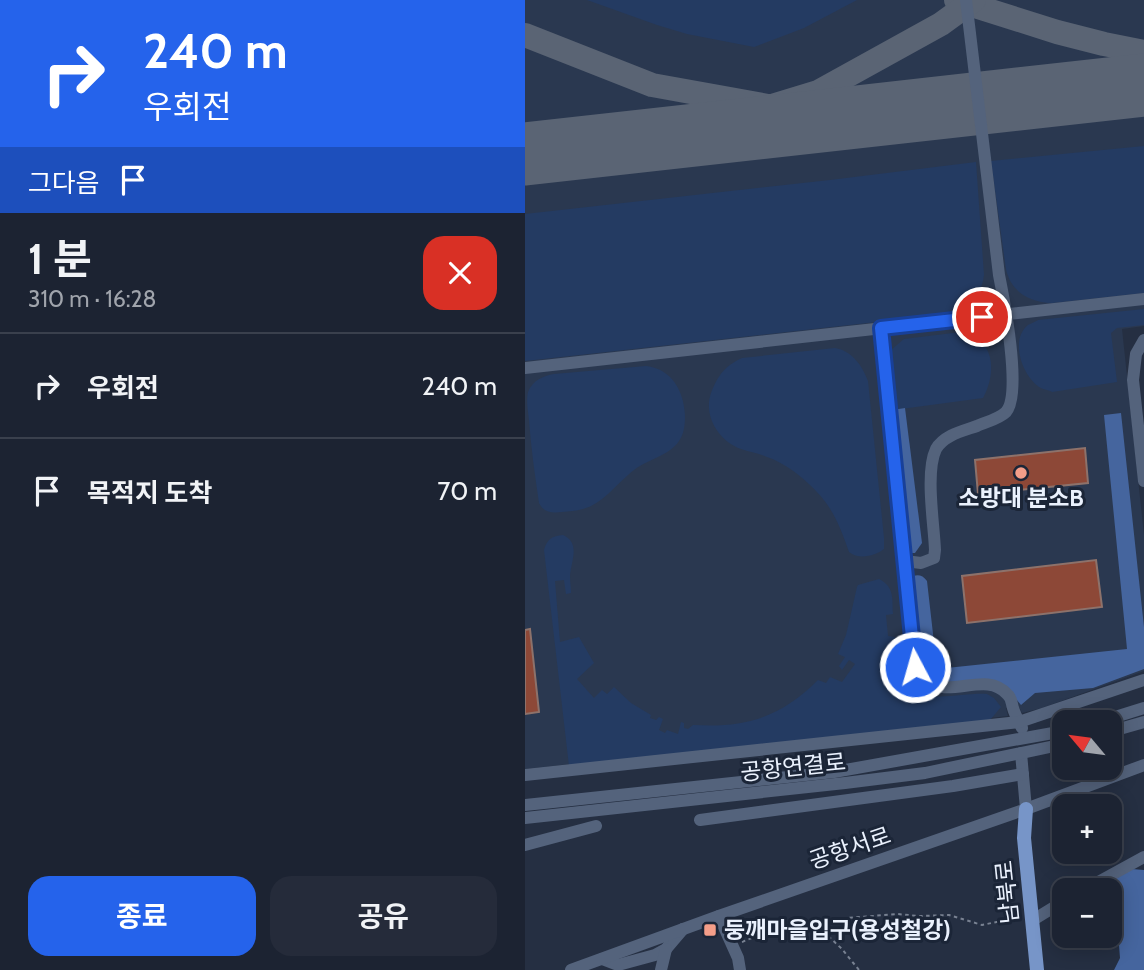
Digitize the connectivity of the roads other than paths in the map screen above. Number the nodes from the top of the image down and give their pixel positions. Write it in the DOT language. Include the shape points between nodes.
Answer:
graph roads {
  1 [pos="966,0"];
  2 [pos="1144,299"];
  3 [pos="1007,314"];
  4 [pos="881,328"];
  5 [pos="1144,340"];
  6 [pos="525,368"];
  7 [pos="1144,481"];
  8 [pos="905,561"];
  9 [pos="1144,680"];
  10 [pos="1144,708"];
  11 [pos="1122,715"];
  12 [pos="1144,722"];
  13 [pos="1022,727"];
  14 [pos="1122,728"];
  15 [pos="1052,730"];
  16 [pos="1052,733"];
  17 [pos="987,746"];
  18 [pos="1052,747"];
  19 [pos="1021,753"];
  20 [pos="1144,765"];
  21 [pos="1023,774"];
  22 [pos="525,775"];
  23 [pos="525,805"];
  24 [pos="1026,809"];
  25 [pos="525,818"];
  26 [pos="700,820"];
  27 [pos="596,826"];
  28 [pos="525,845"];
  29 [pos="1144,857"];
  30 [pos="1106,878"];
  31 [pos="1052,906"];
  32 [pos="1031,915"];
  33 [pos="719,916"];
  34 [pos="683,929"];
  35 [pos="666,949"];
  36 [pos="602,959"];
  37 [pos="622,967"];
  38 [pos="571,970"];
  39 [pos="661,970"];
  40 [pos="740,970"];
  41 [pos="1037,970"];
  1 -- 3 [label="street"];
  2 -- 3 [label="street"];
  3 -- 4 [label="street"];
  3 -- 8 [label="street" via="1011,404 1005,413 947,438 937,447 930,473 934,558 921,564"];
  4 -- 6 [label="street"];
  4 -- 8 [label="street"];
  5 -- 7 [label="street" via="1136,354 1133,380"];
  8 -- 13 [label="street" via="915,667 924,680 943,688 995,685 1011,696"];
  9 -- 13 [label="street"];
  10 -- 11 [label="street"];
  12 -- 14 [label="street"];
  13 -- 15 [label="street"];
  13 -- 17 [label="street"];
  13 -- 22 [label="street"];
  16 -- 17 [label="street, 공항연결로"];
  17 -- 23 [label="street, 공항연결로" via="834,772"];
  18 -- 19 [label="street, 공항연결로"];
  19 -- 21 [label="street"];
  19 -- 25 [label="street, 공항연결로" via="925,773"];
  20 -- 24 [label="street, 공항서로"];
  21 -- 24 [label="street"];
  21 -- 26 [label="street"];
  24 -- 32 [label="main road, 남북로"];
  24 -- 33 [label="street, 공항서로"];
  27 -- 28 [label="street"];
  29 -- 30 [label="street"];
  31 -- 32 [label="street"];
  32 -- 41 [label="main road, 남북로"];
  33 -- 34 [label="street, 공항서로"];
  33 -- 40 [label="street"];
  34 -- 35 [label="street"];
  34 -- 36 [label="street, 공항서로"];
  35 -- 37 [label="street"];
  35 -- 39 [label="street"];
  36 -- 37 [label="street"];
  36 -- 38 [label="street, 공항서로"];
}
